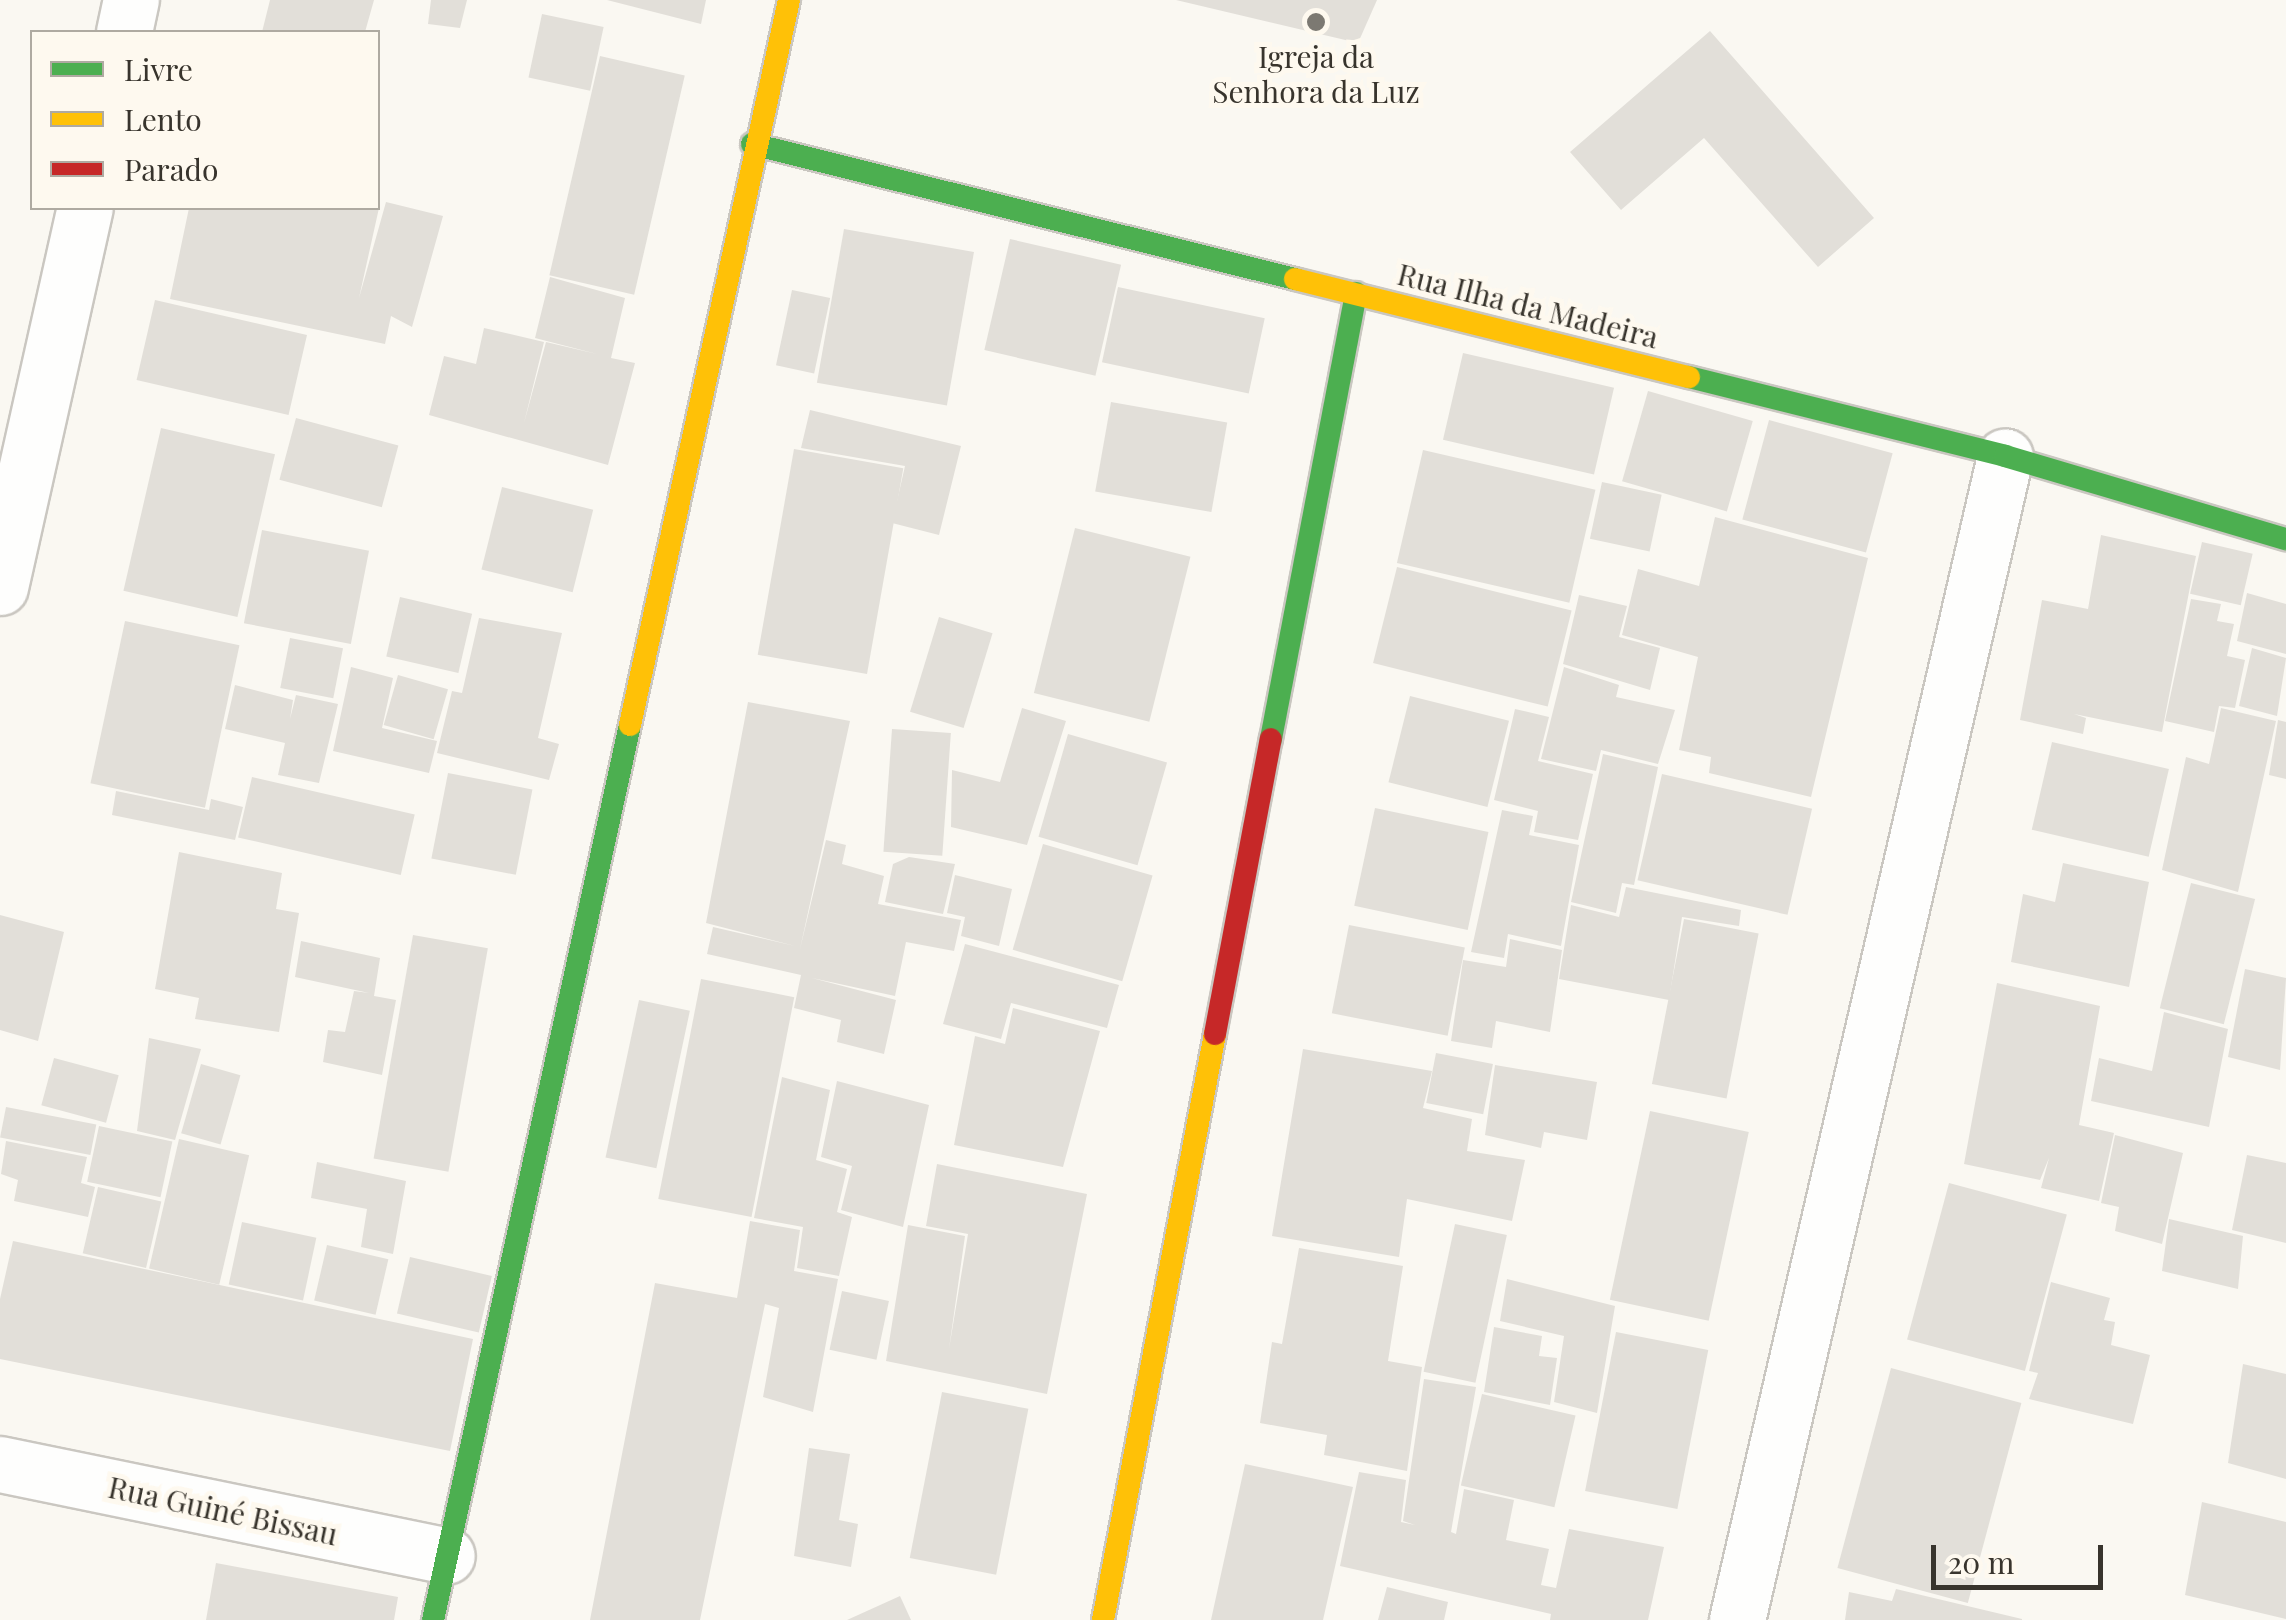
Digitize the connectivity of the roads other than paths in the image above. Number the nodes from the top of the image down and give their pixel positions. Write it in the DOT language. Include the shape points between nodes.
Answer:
graph roads {
  1 [pos="131,0"];
  2 [pos="789,0"];
  3 [pos="124,30"];
  4 [pos="752,144"];
  5 [pos="84,210"];
  6 [pos="1356,293"];
  7 [pos="2004,456"];
  8 [pos="2286,539"];
  9 [pos="0,587"];
  10 [pos="0,1464"];
  11 [pos="447,1556"];
  12 [pos="433,1620"];
  13 [pos="1102,1620"];
  14 [pos="1737,1620"];
  1 -- 3 [label="street"];
  2 -- 4 [label="street"];
  4 -- 6 [label="street, Rua Ilha da Madeira"];
  4 -- 11 [label="street"];
  5 -- 9 [label="street"];
  6 -- 7 [label="street, Rua Ilha da Madeira"];
  6 -- 13 [label="street"];
  7 -- 8 [label="street, Rua Ilha da Madeira"];
  7 -- 14 [label="street"];
  10 -- 11 [label="street, Rua Guiné Bissau"];
  11 -- 12 [label="street"];
}
